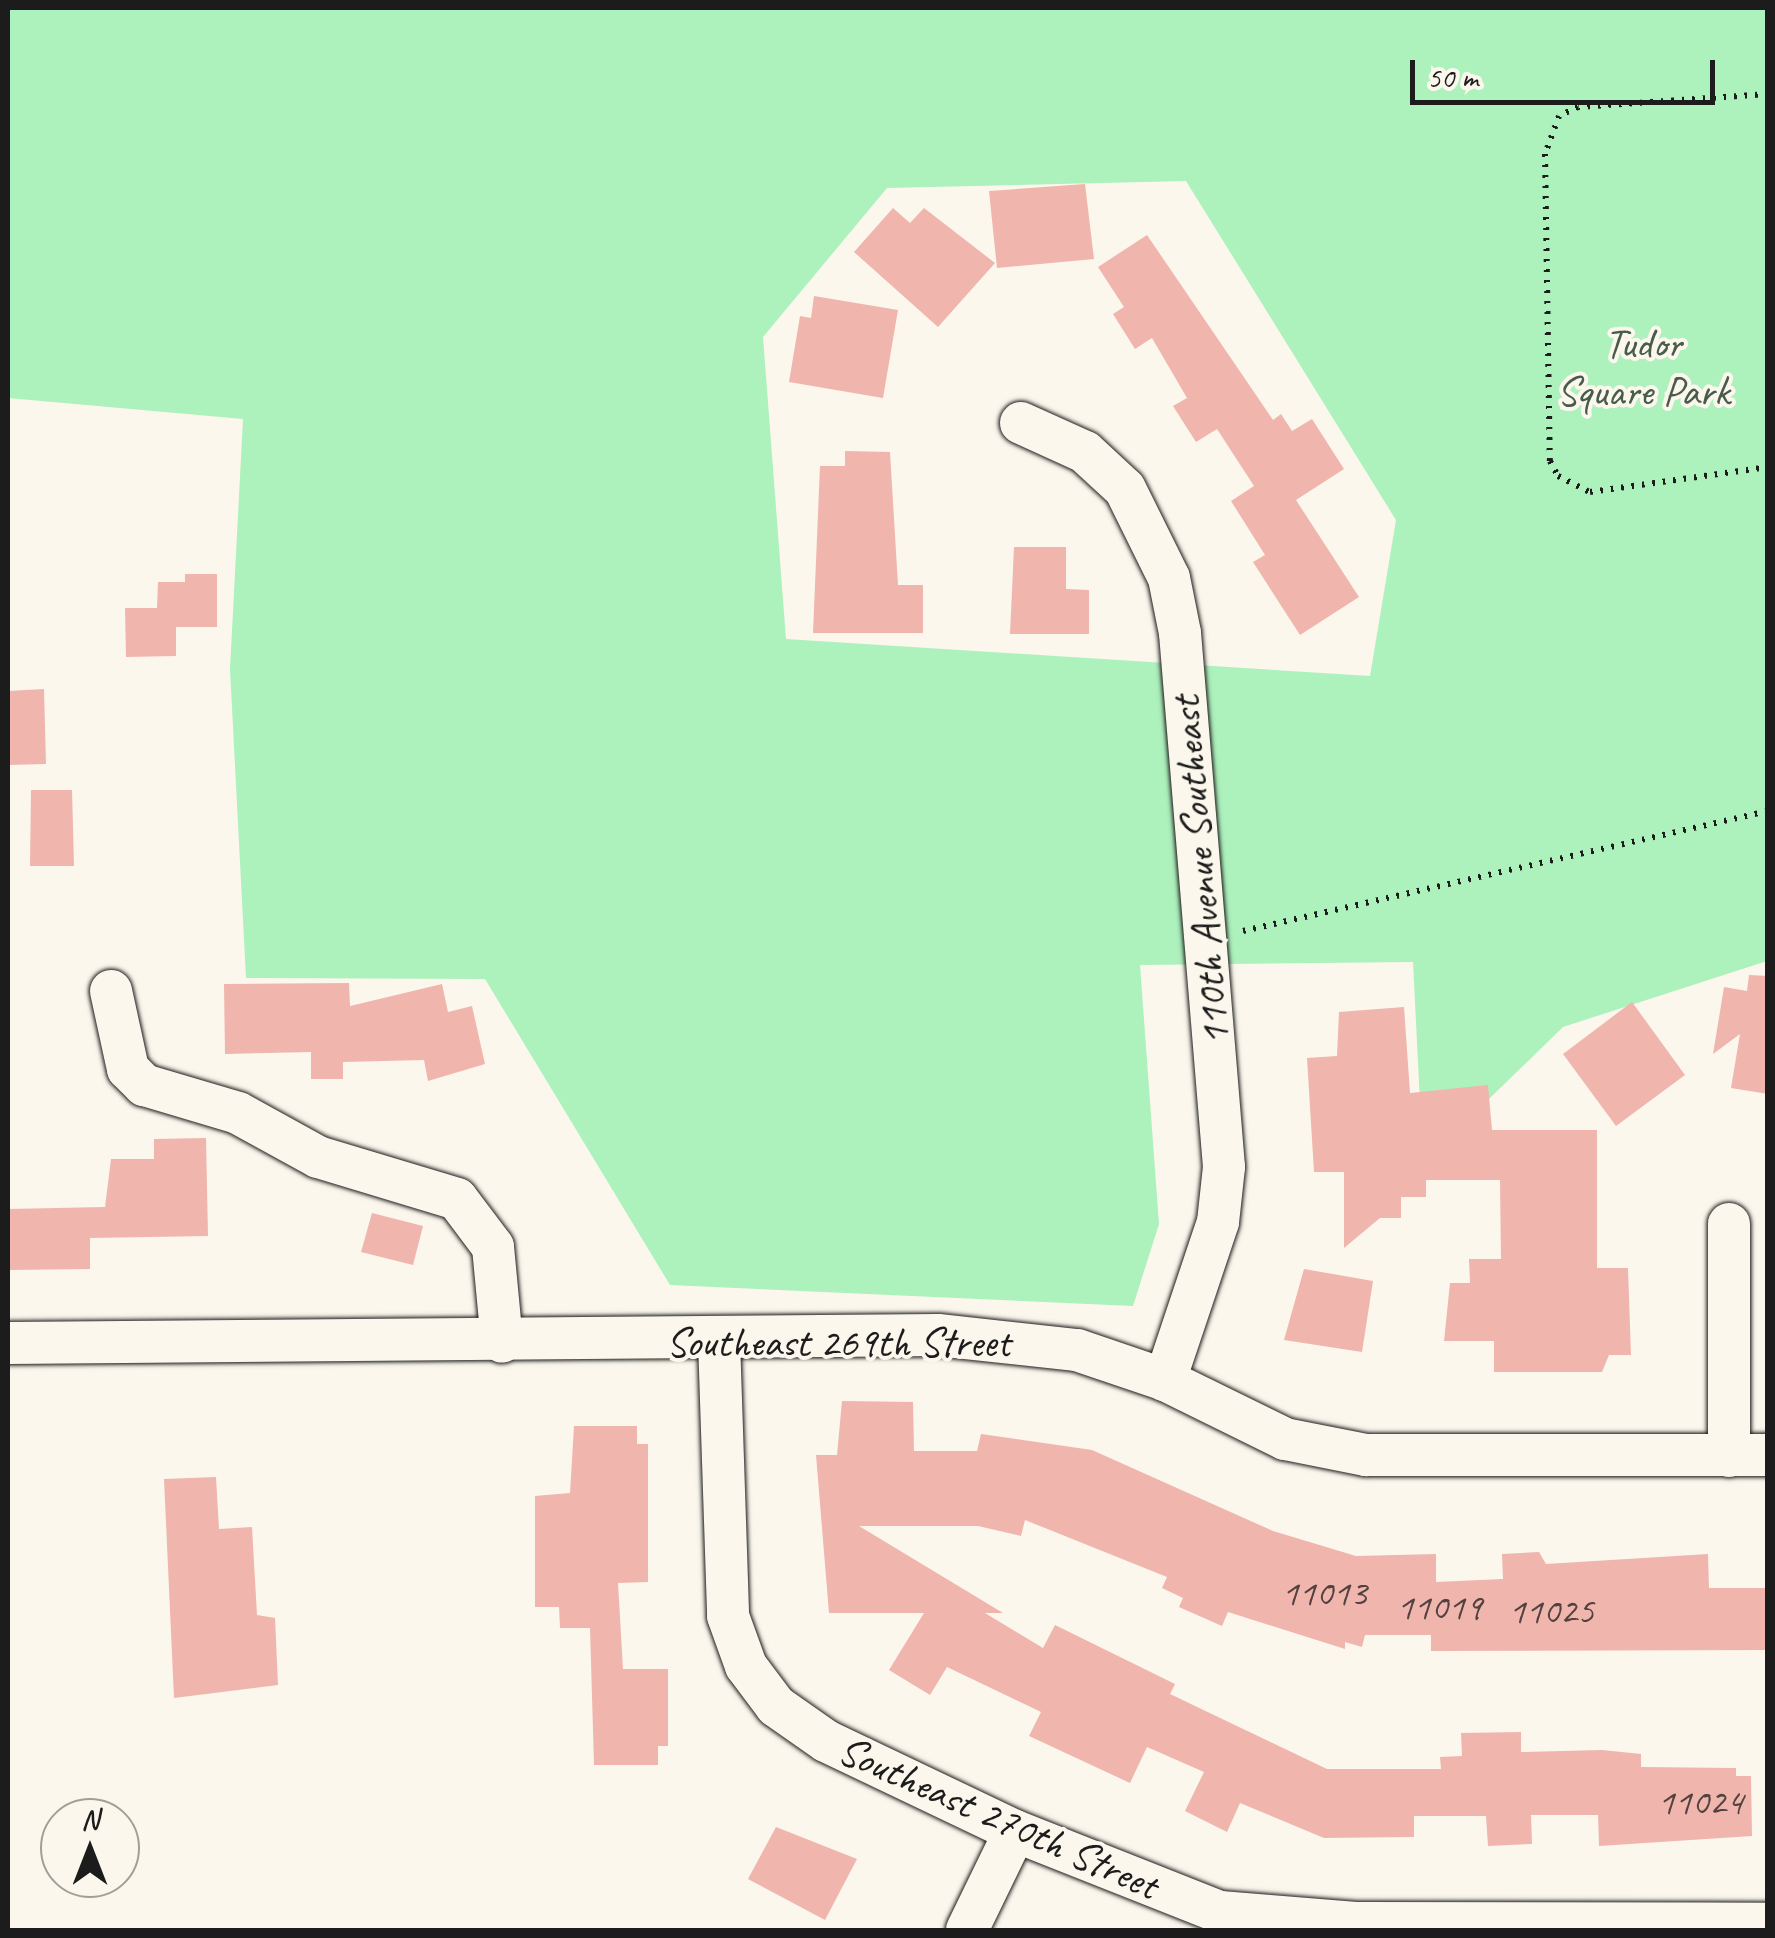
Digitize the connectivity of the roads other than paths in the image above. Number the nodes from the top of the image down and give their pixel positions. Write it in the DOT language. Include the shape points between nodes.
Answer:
graph roads {
  1 [pos="1021,422"];
  2 [pos="111,990"];
  3 [pos="1729,1224"];
  4 [pos="719,1340"];
  5 [pos="502,1342"];
  6 [pos="8,1343"];
  7 [pos="1165,1380"];
  8 [pos="1748,1455"];
  9 [pos="1015,1831"];
  10 [pos="1768,1924"];
  11 [pos="967,1930"];
  1 -- 7 [label="street, 110th Avenue Southeast" via="1085,452 1125,489 1168,578 1224,1168 1218,1222"];
  2 -- 5 [label="street" via="128,1069 144,1085 238,1113 318,1157 457,1199 494,1247"];
  3 -- 8 [label="street"];
  4 -- 5 [label="street, Southeast 269th Street"];
  4 -- 7 [label="street, Southeast 269th Street" via="1002,1340 1078,1350"];
  4 -- 9 [label="street, Southeast 270th Street" via="728,1616 746,1666 776,1706 826,1741"];
  5 -- 6 [label="street, Southeast 269th Street"];
  7 -- 8 [label="street, Southeast 269th Street" via="1285,1438 1366,1455"];
  9 -- 10 [label="street, Southeast 270th Street" via="1153,1891 1270,1919"];
  9 -- 11 [label="street"];
}
